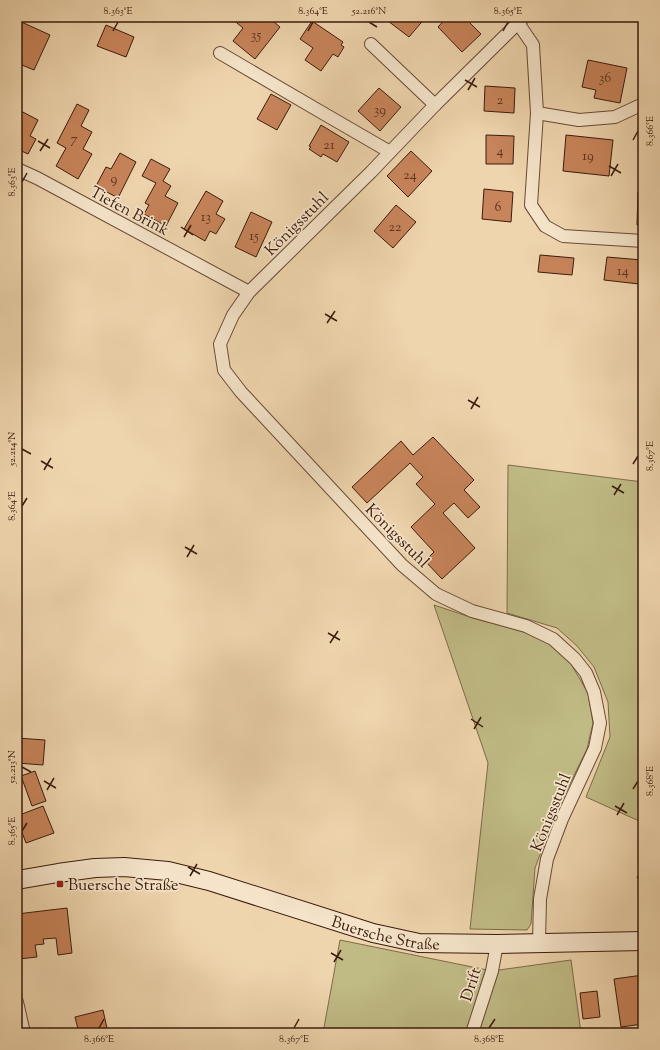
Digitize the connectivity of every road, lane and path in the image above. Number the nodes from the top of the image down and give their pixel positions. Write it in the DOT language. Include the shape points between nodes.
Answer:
graph roads {
  1 [pos="521,20"];
  2 [pos="371,44"];
  3 [pos="220,53"];
  4 [pos="643,104"];
  5 [pos="435,105"];
  6 [pos="537,113"];
  7 [pos="390,152"];
  8 [pos="17,169"];
  9 [pos="643,241"];
  10 [pos="248,292"];
  11 [pos="17,880"];
  12 [pos="643,941"];
  13 [pos="539,943"];
  14 [pos="497,944"];
  15 [pos="17,1002"];
  16 [pos="24,1033"];
  17 [pos="472,1033"];
  1 -- 5 [label="street, Königsstuhl"];
  1 -- 6 [label="street" via="533,45"];
  2 -- 5 [label="street"];
  3 -- 7 [label="street"];
  4 -- 6 [label="street" via="615,117 594,119 580,120"];
  5 -- 7 [label="street, Königsstuhl"];
  6 -- 9 [label="street" via="531,205 545,226 563,236"];
  7 -- 10 [label="street, Königsstuhl"];
  8 -- 10 [label="street, Tiefen Brink"];
  10 -- 13 [label="street, Königsstuhl" via="233,315 220,344 224,370 241,392 402,565 436,594 472,611 526,626 553,639 576,659 586,673 594,692 600,723 595,748 562,819 547,859 540,899"];
  11 -- 14 [label="main road, Buersche Straße" via="95,868 124,867 168,871 208,881 373,934 419,944"];
  12 -- 13 [label="main road, Buersche Straße"];
  13 -- 14 [label="main road, Buersche Straße"];
  14 -- 17 [label="street, Drift" via="492,971"];
  15 -- 16 [label="street"];
}
